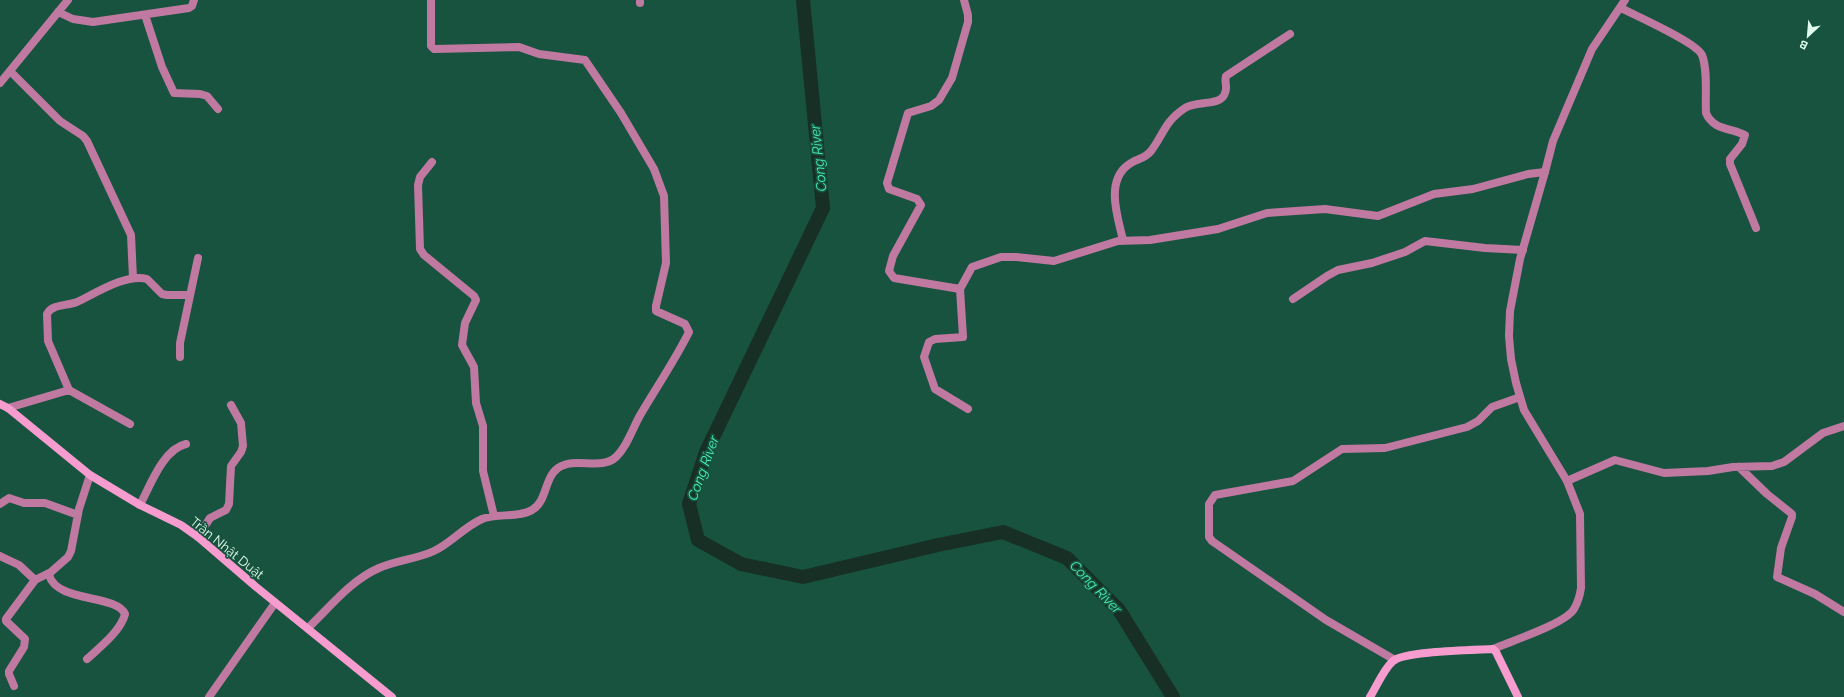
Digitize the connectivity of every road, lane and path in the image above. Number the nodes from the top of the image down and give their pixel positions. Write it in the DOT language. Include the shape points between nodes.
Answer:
graph roads {
  1 [pos="68,0"];
  2 [pos="194,0"];
  3 [pos="431,0"];
  4 [pos="964,0"];
  5 [pos="1625,0"];
  6 [pos="1620,8"];
  7 [pos="58,12"];
  8 [pos="145,15"];
  9 [pos="1290,34"];
  10 [pos="10,71"];
  11 [pos="1,79"];
  12 [pos="218,109"];
  13 [pos="432,162"];
  14 [pos="1546,172"];
  15 [pos="1756,228"];
  16 [pos="1123,240"];
  17 [pos="1522,250"];
  18 [pos="198,258"];
  19 [pos="133,278"];
  20 [pos="960,289"];
  21 [pos="190,295"];
  22 [pos="1292,299"];
  23 [pos="180,356"];
  24 [pos="69,390"];
  25 [pos="1520,397"];
  26 [pos="0,404"];
  27 [pos="231,405"];
  28 [pos="8,408"];
  29 [pos="968,409"];
  30 [pos="130,424"];
  31 [pos="1844,426"];
  32 [pos="186,444"];
  33 [pos="1739,467"];
  34 [pos="90,475"];
  35 [pos="1567,480"];
  36 [pos="0,504"];
  37 [pos="140,505"];
  38 [pos="78,516"];
  39 [pos="494,516"];
  40 [pos="198,537"];
  41 [pos="0,556"];
  42 [pos="51,572"];
  43 [pos="35,580"];
  44 [pos="276,603"];
  45 [pos="1844,612"];
  46 [pos="308,628"];
  47 [pos="1493,649"];
  48 [pos="87,659"];
  49 [pos="1395,660"];
  50 [pos="14,686"];
  51 [pos="209,697"];
  52 [pos="392,697"];
  53 [pos="1370,697"];
  54 [pos="1518,697"];
  1 -- 7 [label="street"];
  2 -- 8 [label="street" via="189,8"];
  3 -- 39 [label="street" via="431,46 434,49 519,47 539,54 586,60 656,172 664,196 666,263 656,311 685,324 689,332 617,457 605,462 564,465 552,474 533,510 527,513"];
  4 -- 20 [label="street" via="968,22 952,78 935,104 908,113 887,183 889,189 917,199 921,205 893,256 889,271 894,278"];
  5 -- 6 [label="street"];
  6 -- 14 [label="street" via="1592,49 1553,140"];
  6 -- 15 [label="street" via="1687,42 1701,53 1704,62 1708,119 1719,126 1745,135 1742,144 1730,159 1730,164"];
  7 -- 8 [label="street" via="73,19 93,22"];
  7 -- 10 [label="street"];
  8 -- 12 [label="street" via="162,68 174,94 207,96"];
  9 -- 16 [label="street" via="1226,76 1225,94 1222,99 1217,102 1198,102 1183,109 1164,128 1150,153 1128,165 1121,172 1115,192"];
  10 -- 11 [label="street"];
  10 -- 19 [label="street" via="60,120 87,141 131,235"];
  13 -- 39 [label="street" via="420,177 418,185 419,244 424,255 476,300 464,323 462,345 474,367 476,404 483,426 483,471"];
  14 -- 16 [label="street" via="1528,174 1473,189 1434,194 1378,216 1325,209 1267,213 1218,229 1150,240"];
  14 -- 17 [label="street"];
  16 -- 20 [label="street" via="1054,261 1001,257 972,268"];
  17 -- 22 [label="street" via="1425,241 1405,252 1372,263 1338,270"];
  17 -- 25 [label="street" via="1510,311 1509,336 1511,359"];
  18 -- 21 [label="street"];
  19 -- 21 [label="street" via="147,279 167,296"];
  19 -- 24 [label="street" via="99,290 78,301 52,308 46,314 48,341"];
  20 -- 29 [label="street" via="963,337 935,339 929,342 924,357 935,388"];
  21 -- 23 [label="street" via="180,343"];
  24 -- 28 [label="street"];
  24 -- 30 [label="street"];
  25 -- 35 [label="street" via="1533,428"];
  25 -- 49 [label="street" via="1492,407 1478,421 1467,427 1385,448 1342,449 1293,481 1215,495 1211,499 1209,537 1212,541 1326,620"];
  26 -- 28 [label="main road, Trần Nhật Duật"];
  27 -- 40 [label="street" via="241,423 243,446 230,466 229,504 226,510 210,518"];
  28 -- 34 [label="main road, Trần Nhật Duật"];
  31 -- 33 [label="street" via="1823,433 1778,465"];
  32 -- 37 [label="street" via="174,450 161,465"];
  33 -- 35 [label="street" via="1664,472 1614,460"];
  33 -- 45 [label="street" via="1792,514 1781,548 1777,576 1815,594"];
  34 -- 37 [label="main road, Trần Nhật Duật"];
  34 -- 38 [label="street"];
  35 -- 47 [label="street" via="1578,505 1581,523 1579,600 1574,610 1563,619"];
  36 -- 38 [label="street" via="9,498 24,503 40,502"];
  37 -- 40 [label="main road, Trần Nhật Duật" via="181,525"];
  38 -- 42 [label="street" via="71,551"];
  39 -- 46 [label="street" via="473,523 434,551 369,572"];
  40 -- 44 [label="main road, Trần Nhật Duật"];
  41 -- 43 [label="street" via="19,565"];
  42 -- 43 [label="street"];
  42 -- 48 [label="street" via="50,580 62,590 114,605 125,614 108,640"];
  43 -- 50 [label="street" via="6,619 25,639 24,647 9,671"];
  44 -- 46 [label="main road, Trần Nhật Duật"];
  44 -- 51 [label="street"];
  46 -- 52 [label="main road, Trần Nhật Duật"];
  47 -- 49 [label="main road" via="1435,652"];
  47 -- 54 [label="main road"];
  49 -- 53 [label="main road" via="1389,665"];
}
